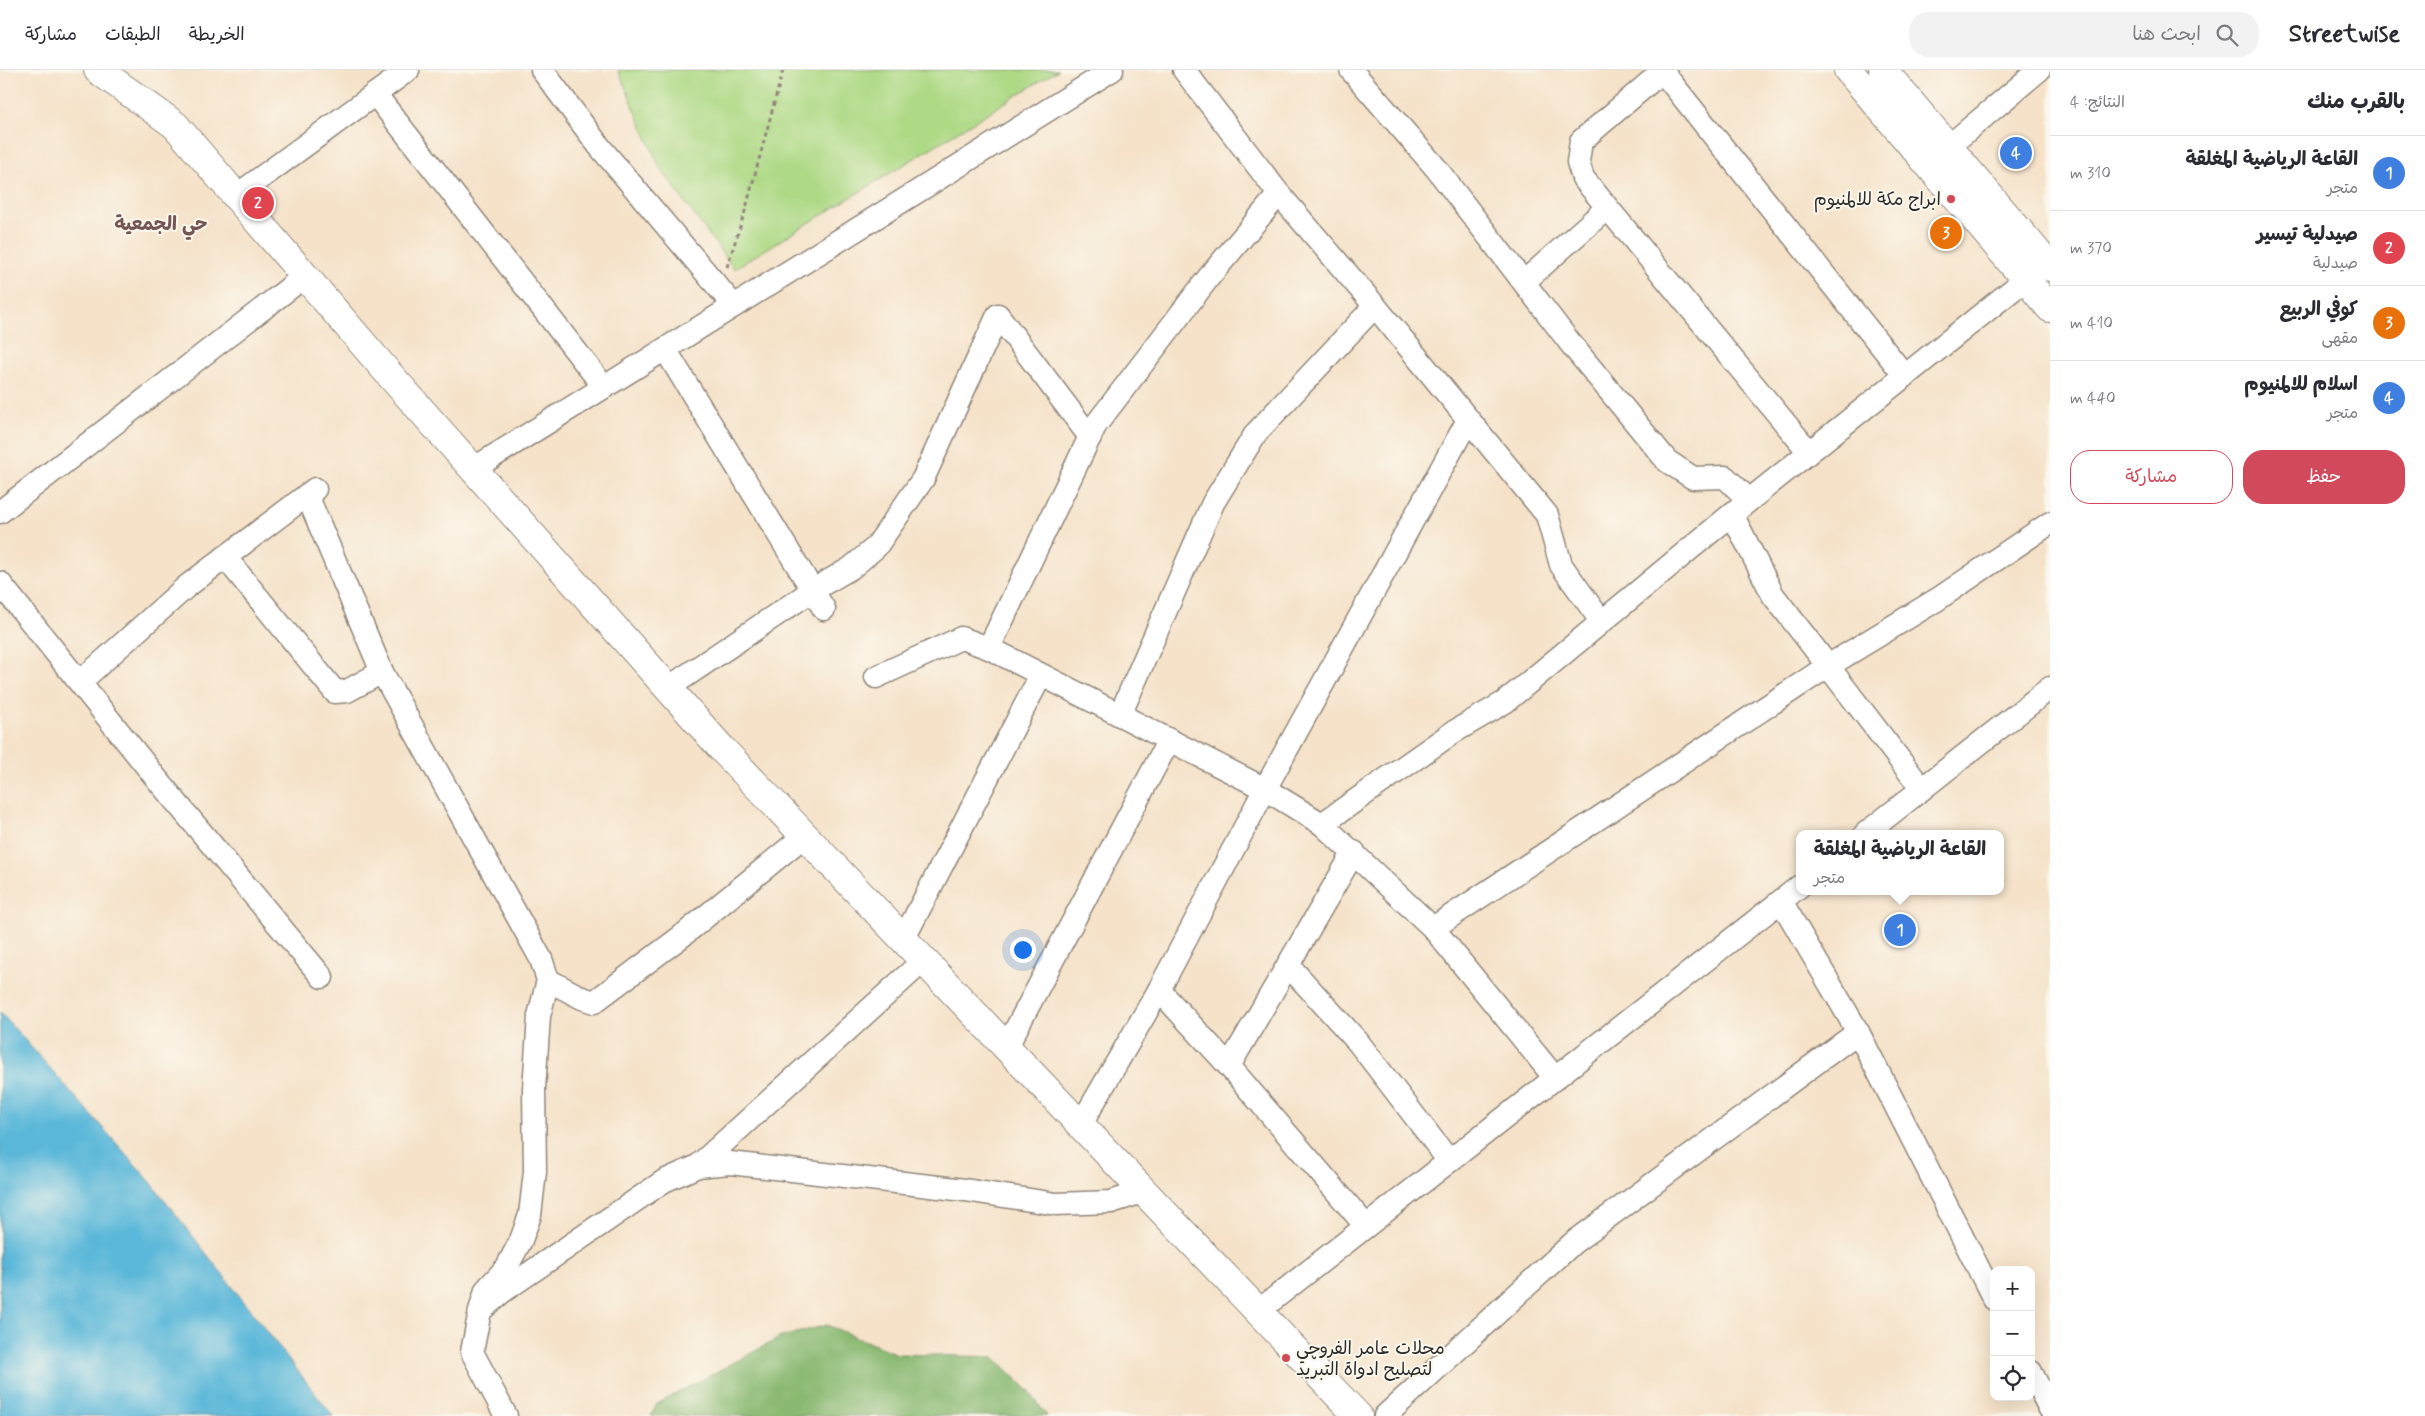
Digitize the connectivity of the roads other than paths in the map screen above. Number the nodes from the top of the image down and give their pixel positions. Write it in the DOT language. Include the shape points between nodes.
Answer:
graph roads {
  1 [pos="98,70"];
  2 [pos="408,70"];
  3 [pos="542,70"];
  4 [pos="1112,70"];
  5 [pos="1184,70"];
  6 [pos="1351,70"];
  7 [pos="1848,70"];
  8 [pos="1884,70"];
  9 [pos="2039,70"];
  10 [pos="1663,71"];
  11 [pos="375,94"];
  12 [pos="1948,147"];
  13 [pos="1279,194"];
  14 [pos="1972,195"];
  15 [pos="236,196"];
  16 [pos="1607,208"];
  17 [pos="2038,273"];
  18 [pos="305,276"];
  19 [pos="1524,282"];
  20 [pos="726,298"];
  21 [pos="1375,306"];
  22 [pos="2050,308"];
  23 [pos="665,349"];
  24 [pos="1905,376"];
  25 [pos="604,386"];
  26 [pos="1468,420"];
  27 [pos="1090,437"];
  28 [pos="1808,452"];
  29 [pos="473,469"];
  30 [pos="1740,507"];
  31 [pos="0,512"];
  32 [pos="2050,523"];
  33 [pos="225,558"];
  34 [pos="0,583"];
  35 [pos="818,600"];
  36 [pos="1601,621"];
  37 [pos="990,648"];
  38 [pos="1828,666"];
  39 [pos="382,672"];
  40 [pos="1041,674"];
  41 [pos="876,678"];
  42 [pos="80,682"];
  43 [pos="668,688"];
  44 [pos="2050,688"];
  45 [pos="1120,715"];
  46 [pos="1169,740"];
  47 [pos="1265,789"];
  48 [pos="1922,789"];
  49 [pos="1322,824"];
  50 [pos="1870,830"];
  51 [pos="804,836"];
  52 [pos="1354,852"];
  53 [pos="1796,889"];
  54 [pos="1781,901"];
  55 [pos="1433,928"];
  56 [pos="903,940"];
  57 [pos="923,961"];
  58 [pos="1288,965"];
  59 [pos="322,977"];
  60 [pos="548,980"];
  61 [pos="1159,990"];
  62 [pos="1858,1032"];
  63 [pos="1006,1048"];
  64 [pos="1229,1066"];
  65 [pos="1555,1078"];
  66 [pos="1080,1126"];
  67 [pos="1449,1161"];
  68 [pos="698,1166"];
  69 [pos="1142,1192"];
  70 [pos="1366,1226"];
  71 [pos="1990,1291"];
  72 [pos="480,1311"];
  73 [pos="1257,1312"];
  74 [pos="2035,1380"];
  75 [pos="2050,1409"];
  76 [pos="506,1416"];
  77 [pos="1358,1416"];
  78 [pos="1385,1416"];
  1 -- 15 [label="street" via="175,125"];
  2 -- 11 [label="street"];
  3 -- 20 [label="street" via="598,146"];
  4 -- 20 [label="street"];
  5 -- 13 [label="street"];
  6 -- 19 [label="street" via="1436,168"];
  7 -- 14 [label="street"];
  8 -- 12 [label="street"];
  9 -- 12 [label="street"];
  10 -- 16 [label="street" via="1581,141 1578,162 1583,178"];
  10 -- 24 [label="street"];
  11 -- 15 [label="street"];
  11 -- 25 [label="street"];
  12 -- 14 [label="street"];
  13 -- 21 [label="street"];
  13 -- 27 [label="street" via="1203,285 1095,426"];
  14 -- 17 [label="street"];
  15 -- 18 [label="street"];
  16 -- 19 [label="street"];
  16 -- 28 [label="street"];
  17 -- 22 [label="street"];
  17 -- 24 [label="street"];
  18 -- 29 [label="street"];
  18 -- 31 [label="street"];
  19 -- 30 [label="street" via="1668,461 1694,478 1725,476"];
  20 -- 23 [label="street"];
  21 -- 26 [label="street"];
  21 -- 45 [label="street" via="1256,433 1213,504"];
  23 -- 25 [label="street"];
  23 -- 35 [label="street"];
  24 -- 28 [label="street"];
  25 -- 29 [label="street"];
  26 -- 36 [label="street" via="1547,515 1561,565"];
  26 -- 47 [label="street"];
  27 -- 35 [label="street" via="998,315 923,479 876,547"];
  27 -- 37 [label="street"];
  28 -- 30 [label="street"];
  29 -- 43 [label="street"];
  30 -- 36 [label="street"];
  30 -- 38 [label="street" via="1773,595"];
  32 -- 38 [label="street" via="2016,549"];
  33 -- 39 [label="street" via="335,692 347,691"];
  33 -- 39 [label="street" via="311,492"];
  33 -- 42 [label="street" via="186,587"];
  34 -- 42 [label="street"];
  35 -- 43 [label="street"];
  36 -- 49 [label="street" via="1505,702 1452,733"];
  37 -- 40 [label="street"];
  37 -- 41 [label="street" via="961,638"];
  38 -- 48 [label="street"];
  38 -- 55 [label="street"];
  39 -- 60 [label="street" via="541,959"];
  40 -- 45 [label="street"];
  40 -- 56 [label="street"];
  42 -- 59 [label="street"];
  43 -- 51 [label="street"];
  44 -- 48 [label="street"];
  45 -- 46 [label="street"];
  46 -- 47 [label="street"];
  46 -- 63 [label="street"];
  47 -- 49 [label="street"];
  47 -- 61 [label="street"];
  48 -- 50 [label="street"];
  49 -- 52 [label="street"];
  51 -- 56 [label="street"];
  51 -- 60 [label="street" via="682,936 594,1002"];
  52 -- 55 [label="street"];
  52 -- 58 [label="street"];
  53 -- 54 [label="street"];
  54 -- 62 [label="street"];
  54 -- 65 [label="street"];
  55 -- 65 [label="street"];
  56 -- 57 [label="street"];
  57 -- 63 [label="street"];
  57 -- 68 [label="street"];
  58 -- 64 [label="street"];
  58 -- 67 [label="street" via="1358,1042"];
  60 -- 72 [label="street" via="539,1025 534,1089 535,1172 530,1215 507,1267 486,1290"];
  61 -- 64 [label="street"];
  61 -- 66 [label="street"];
  62 -- 71 [label="street"];
  62 -- 78 [label="street" via="1573,1242"];
  63 -- 66 [label="street"];
  64 -- 70 [label="street"];
  65 -- 67 [label="street"];
  66 -- 69 [label="street"];
  67 -- 70 [label="street"];
  68 -- 69 [label="street" via="730,1163 965,1190 1056,1204 1111,1202"];
  68 -- 72 [label="street" via="664,1181 502,1292"];
  69 -- 73 [label="street"];
  70 -- 73 [label="street"];
  72 -- 76 [label="street" via="472,1352"];
  73 -- 77 [label="street"];
  74 -- 75 [label="street"];
}
